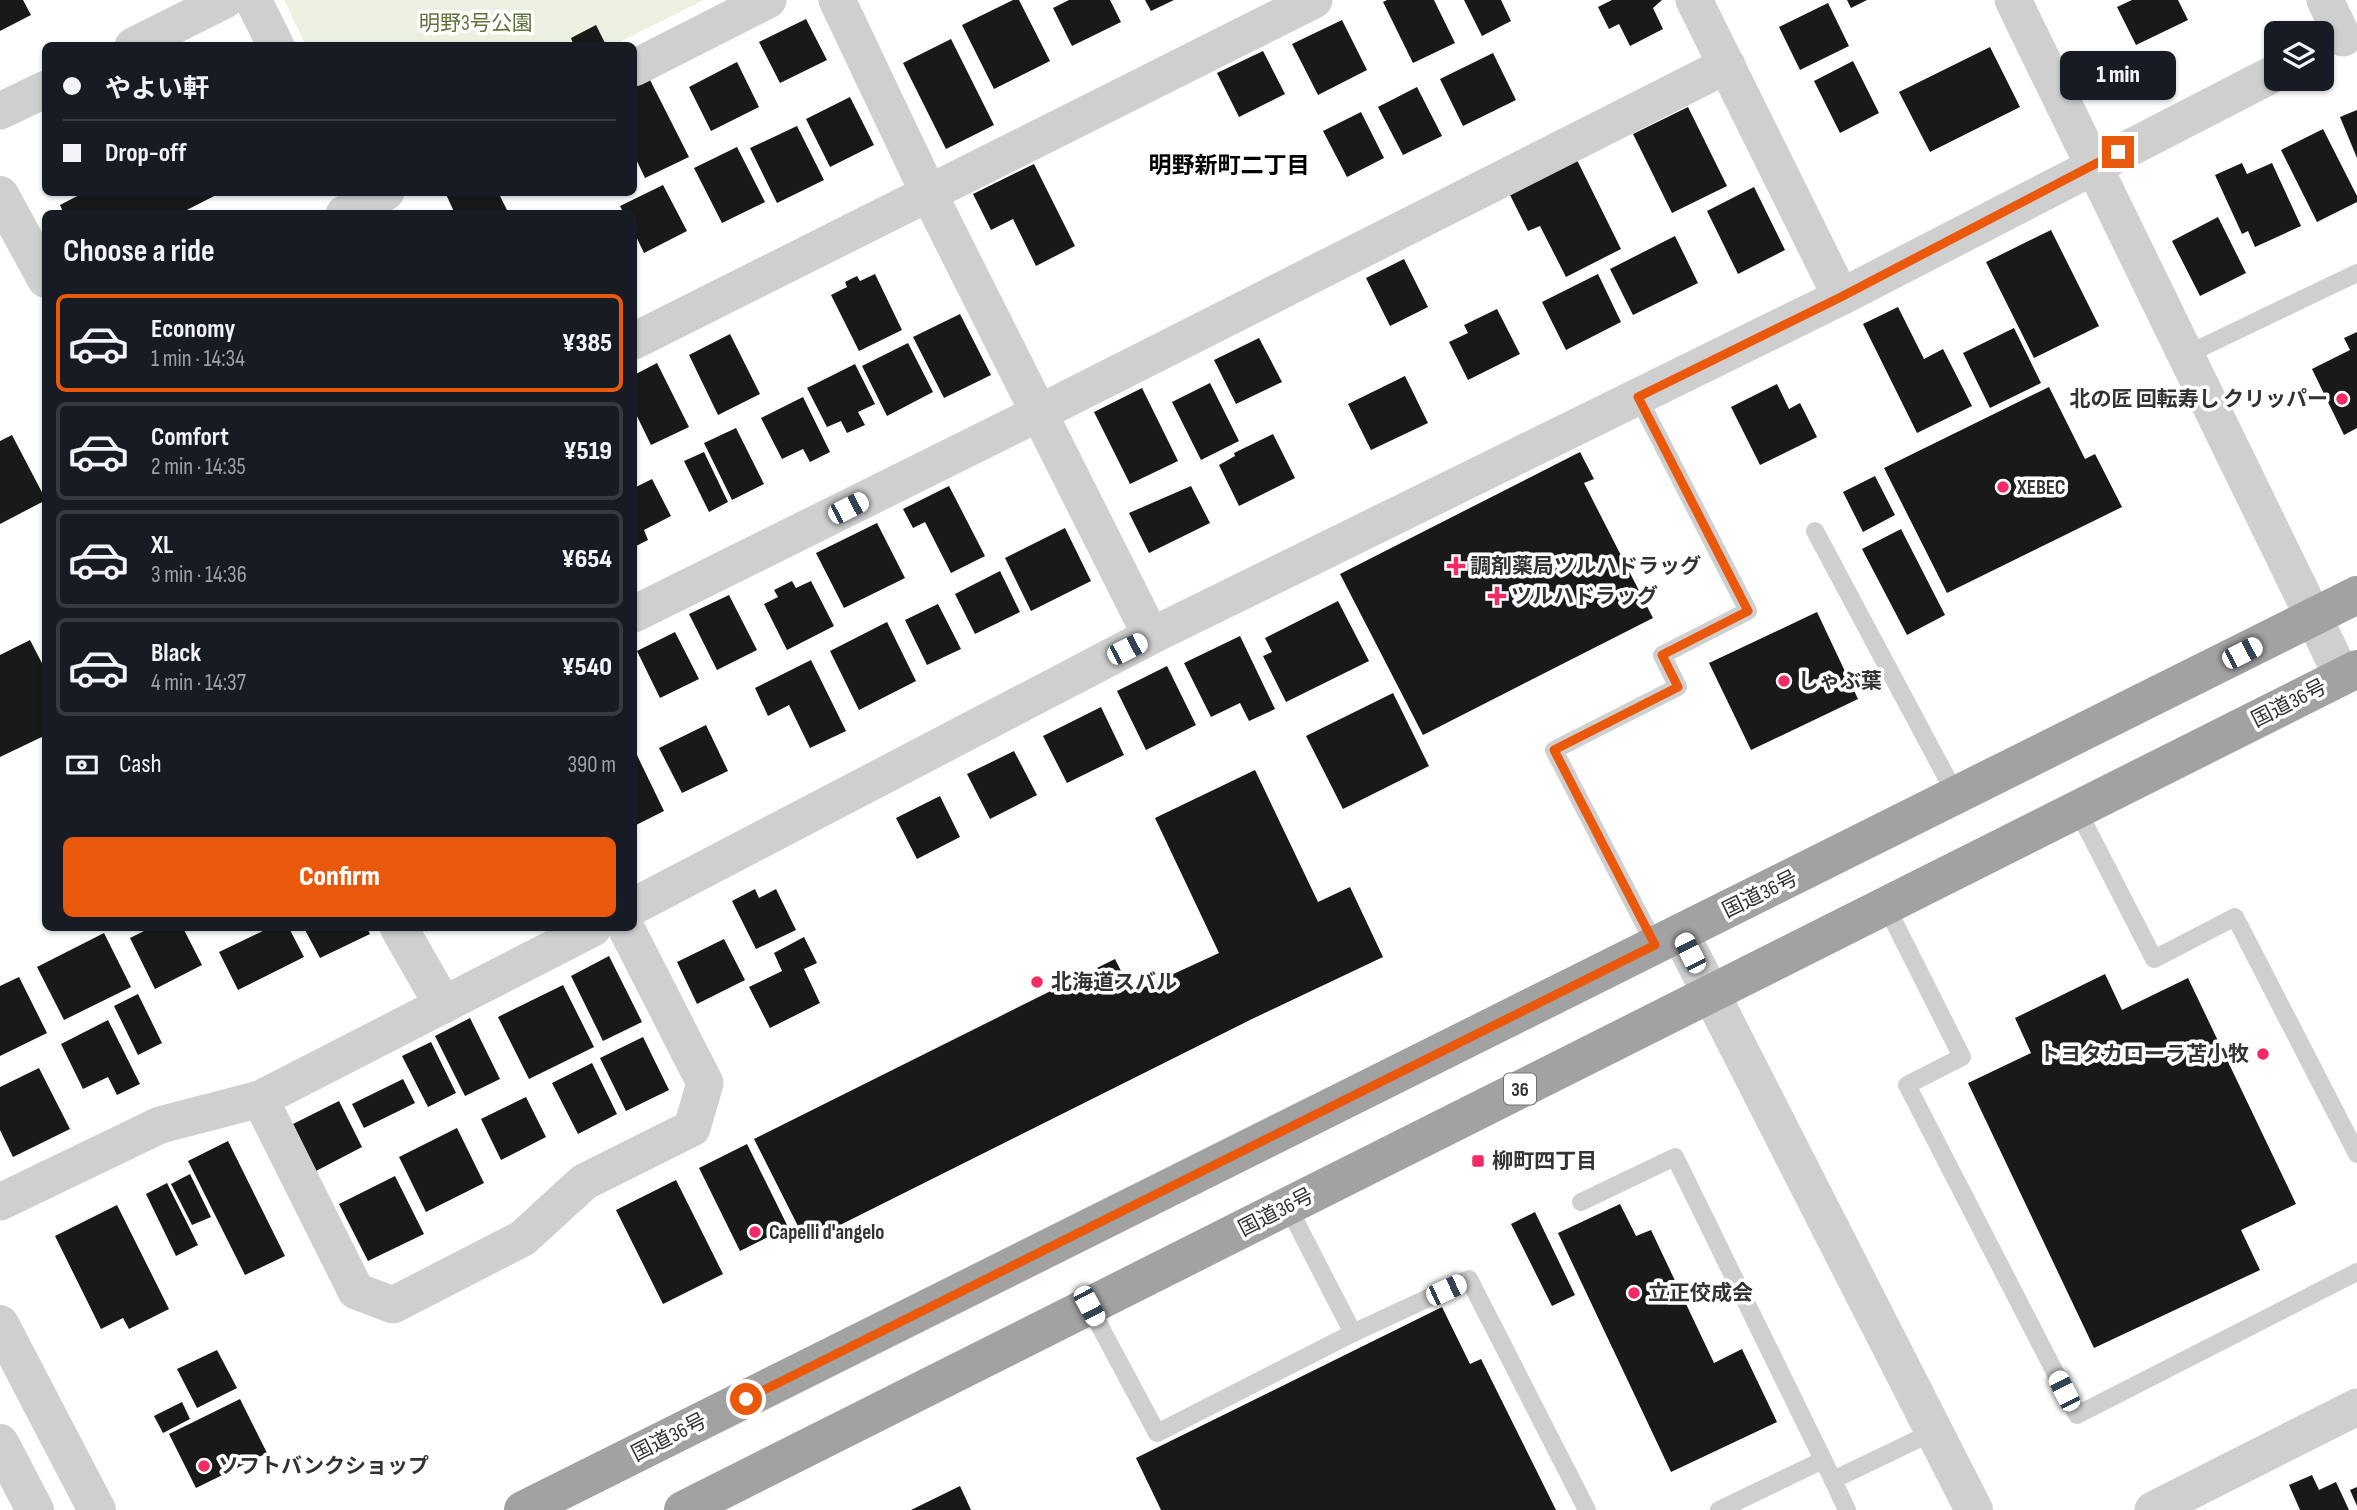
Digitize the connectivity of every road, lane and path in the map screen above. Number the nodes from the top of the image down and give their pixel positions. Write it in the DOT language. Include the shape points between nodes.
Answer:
graph roads {
  1 [pos="225,0"];
  2 [pos="253,0"];
  3 [pos="768,0"];
  4 [pos="837,0"];
  5 [pos="1314,0"];
  6 [pos="1694,0"];
  7 [pos="2013,0"];
  8 [pos="2325,0"];
  9 [pos="2341,40"];
  10 [pos="141,42"];
  11 [pos="274,42"];
  12 [pos="1727,65"];
  13 [pos="637,66"];
  14 [pos="2264,78"];
  15 [pos="42,91"];
  16 [pos="0,111"];
  17 [pos="2095,163"];
  18 [pos="929,194"];
  19 [pos="0,195"];
  20 [pos="42,272"];
  21 [pos="2357,273"];
  22 [pos="1841,297"];
  23 [pos="637,340"];
  24 [pos="2186,355"];
  25 [pos="1638,397"];
  26 [pos="1039,413"];
  27 [pos="1815,531"];
  28 [pos="2357,595"];
  29 [pos="637,613"];
  30 [pos="2313,617"];
  31 [pos="1151,636"];
  32 [pos="2350,672"];
  33 [pos="1957,797"];
  34 [pos="2078,811"];
  35 [pos="637,904"];
  36 [pos="1886,906"];
  37 [pos="401,931"];
  38 [pos="587,931"];
  39 [pos="628,931"];
  40 [pos="1667,939"];
  41 [pos="1710,992"];
  42 [pos="443,1005"];
  43 [pos="260,1099"];
  44 [pos="2356,1148"];
  45 [pos="0,1202"];
  46 [pos="1581,1202"];
  47 [pos="1288,1207"];
  48 [pos="2357,1272"];
  49 [pos="1089,1306"];
  50 [pos="0,1324"];
  51 [pos="1353,1333"];
  52 [pos="2357,1407"];
  53 [pos="1935,1431"];
  54 [pos="0,1443"];
  55 [pos="1823,1460"];
  56 [pos="1833,1480"];
  57 [pos="35,1510"];
  58 [pos="97,1510"];
  59 [pos="523,1510"];
  60 [pos="683,1510"];
  61 [pos="1587,1510"];
  62 [pos="1719,1510"];
  63 [pos="1847,1510"];
  64 [pos="1974,1510"];
  65 [pos="2152,1510"];
  1 -- 10 [label="street"];
  2 -- 11 [label="street"];
  3 -- 13 [label="street"];
  4 -- 18 [label="street"];
  5 -- 18 [label="street"];
  6 -- 12 [label="street"];
  7 -- 17 [label="street"];
  8 -- 9 [label="street"];
  12 -- 22 [label="street"];
  12 -- 26 [label="street"];
  14 -- 17 [label="street"];
  15 -- 16 [label="street"];
  17 -- 22 [label="street"];
  17 -- 24 [label="street"];
  18 -- 23 [label="street"];
  18 -- 26 [label="street"];
  19 -- 20 [label="street"];
  21 -- 24 [label="lane"];
  22 -- 25 [label="street"];
  24 -- 30 [label="street"];
  25 -- 31 [label="street"];
  25 -- 40 [label="lane" via="1748,611 1662,655 1678,687 1554,750"];
  26 -- 29 [label="street"];
  26 -- 31 [label="street"];
  27 -- 33 [label="lane"];
  28 -- 30 [label="highway, 国道36号"];
  30 -- 32 [label="street"];
  30 -- 33 [label="highway, 国道36号"];
  31 -- 35 [label="street"];
  32 -- 34 [label="highway, 国道36号 / 36"];
  33 -- 40 [label="highway, 国道36号"];
  34 -- 36 [label="highway, 国道36号 / 36"];
  34 -- 44 [label="lane" via="2154,959 2235,917"];
  36 -- 41 [label="highway, 国道36号 / 36"];
  36 -- 48 [label="lane" via="1962,1057 1907,1085 2077,1415"];
  37 -- 42 [label="street"];
  38 -- 42 [label="street"];
  39 -- 43 [label="street" via="705,1083 692,1128 584,1182 523,1238 393,1305 356,1291"];
  40 -- 41 [label="street"];
  40 -- 59 [label="highway, 国道36号"];
  41 -- 47 [label="highway, 国道36号 / 36"];
  41 -- 53 [label="street"];
  42 -- 43 [label="street"];
  43 -- 45 [label="street" via="160,1125"];
  46 -- 55 [label="lane" via="1675,1157"];
  47 -- 49 [label="highway, 国道36号 / 36"];
  47 -- 51 [label="lane"];
  49 -- 51 [label="lane" via="1157,1433"];
  49 -- 60 [label="highway, 国道36号 / 36"];
  50 -- 58 [label="street"];
  51 -- 61 [label="lane" via="1469,1279"];
  52 -- 65 [label="street"];
  53 -- 56 [label="lane"];
  53 -- 64 [label="street"];
  54 -- 57 [label="street"];
  55 -- 56 [label="lane"];
  55 -- 62 [label="lane"];
  56 -- 63 [label="lane"];
}
